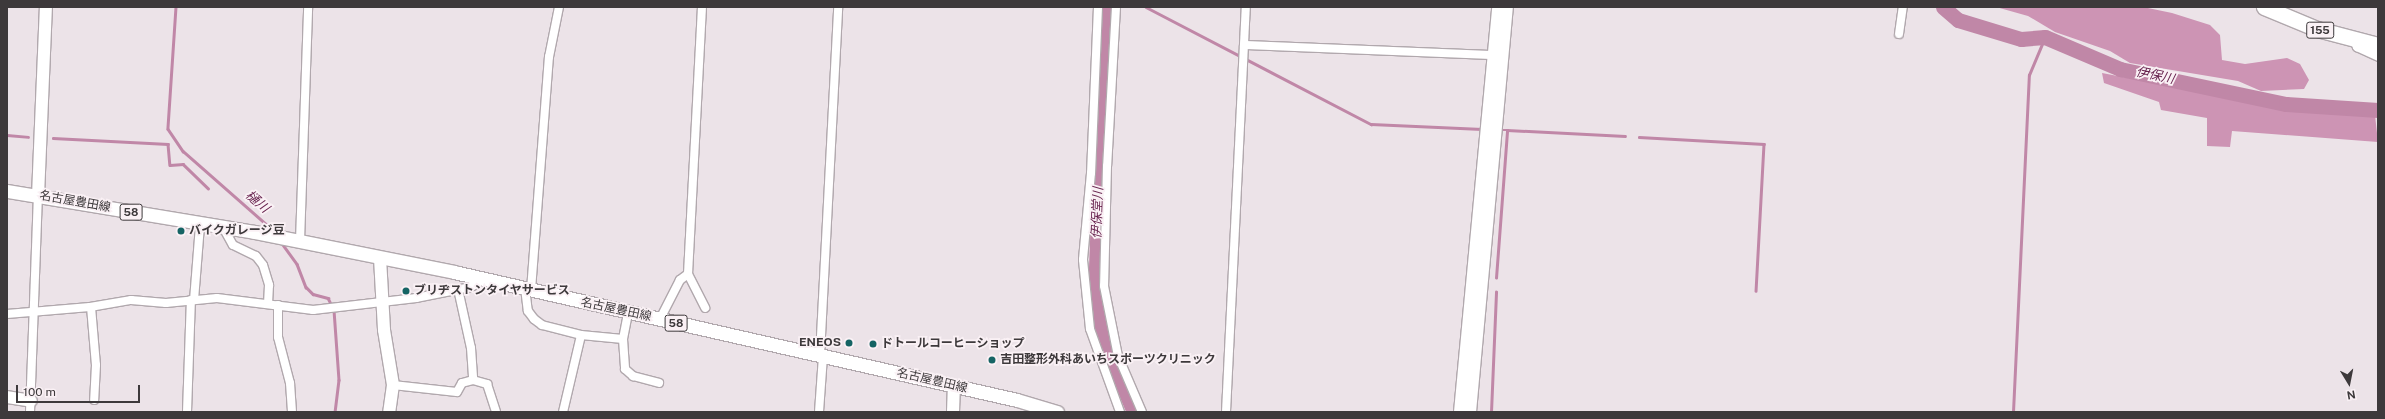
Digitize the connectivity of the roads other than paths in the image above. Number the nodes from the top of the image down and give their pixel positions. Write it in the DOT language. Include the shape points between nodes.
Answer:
graph roads {
  1 [pos="46,7"];
  2 [pos="308,7"];
  3 [pos="558,7"];
  4 [pos="702,7"];
  5 [pos="838,7"];
  6 [pos="1098,7"];
  7 [pos="1116,7"];
  8 [pos="1246,7"];
  9 [pos="1498,7"];
  10 [pos="1507,7"];
  11 [pos="1903,7"];
  12 [pos="2264,7"];
  13 [pos="1900,32"];
  14 [pos="2354,40"];
  15 [pos="1244,45"];
  16 [pos="2378,45"];
  17 [pos="1493,55"];
  18 [pos="2378,57"];
  19 [pos="7,191"];
  20 [pos="38,196"];
  21 [pos="200,225"];
  22 [pos="224,229"];
  23 [pos="298,240"];
  24 [pos="380,258"];
  25 [pos="688,274"];
  26 [pos="485,279"];
  27 [pos="458,289"];
  28 [pos="528,289"];
  29 [pos="192,300"];
  30 [pos="382,301"];
  31 [pos="268,303"];
  32 [pos="278,305"];
  33 [pos="91,307"];
  34 [pos="705,308"];
  35 [pos="37,312"];
  36 [pos="628,313"];
  37 [pos="7,314"];
  38 [pos="660,320"];
  39 [pos="581,335"];
  40 [pos="623,339"];
  41 [pos="822,356"];
  42 [pos="473,380"];
  43 [pos="659,383"];
  44 [pos="393,385"];
  45 [pos="954,387"];
  46 [pos="7,397"];
  47 [pos="94,400"];
  48 [pos="31,407"];
  49 [pos="187,412"];
  50 [pos="292,412"];
  51 [pos="389,412"];
  52 [pos="496,412"];
  53 [pos="563,412"];
  54 [pos="819,412"];
  55 [pos="953,412"];
  56 [pos="1057,412"];
  57 [pos="1120,412"];
  58 [pos="1142,412"];
  59 [pos="1226,412"];
  60 [pos="1460,412"];
  61 [pos="1470,412"];
  1 -- 20 [label="street"];
  2 -- 23 [label="street"];
  3 -- 28 [label="street" via="549,57"];
  4 -- 25 [label="street"];
  5 -- 41 [label="street"];
  6 -- 57 [label="street" via="1091,173 1083,260 1090,329"];
  7 -- 58 [label="street" via="1107,166 1104,286 1118,356"];
  8 -- 15 [label="street"];
  9 -- 17 [label="street"];
  10 -- 61 [label="street"];
  11 -- 13 [label="street"];
  12 -- 14 [label="highway, 155"];
  14 -- 16 [label="highway, 155"];
  14 -- 18 [label="street" via="2357,47"];
  15 -- 17 [label="street"];
  15 -- 59 [label="street"];
  17 -- 60 [label="street"];
  19 -- 20 [label="main road, 名古屋豊田線 / 58"];
  20 -- 21 [label="main road, 名古屋豊田線 / 58"];
  20 -- 35 [label="street"];
  21 -- 22 [label="main road, 名古屋豊田線 / 58"];
  21 -- 29 [label="street"];
  22 -- 23 [label="main road, 名古屋豊田線 / 58"];
  22 -- 31 [label="street" via="233,245 256,256 263,265 269,285"];
  23 -- 24 [label="main road, 名古屋豊田線 / 58"];
  24 -- 26 [label="main road, 名古屋豊田線 / 58"];
  24 -- 30 [label="street"];
  25 -- 34 [label="street"];
  25 -- 38 [label="street" via="680,280"];
  26 -- 27 [label="street"];
  26 -- 28 [label="main road, 名古屋豊田線 / 58"];
  27 -- 30 [label="street"];
  27 -- 42 [label="street" via="471,348"];
  28 -- 36 [label="main road, 名古屋豊田線 / 58"];
  28 -- 39 [label="street" via="528,311 534,319 542,325"];
  29 -- 31 [label="street"];
  29 -- 33 [label="street" via="166,303 131,300"];
  29 -- 49 [label="street"];
  30 -- 32 [label="street" via="300,310"];
  30 -- 44 [label="street"];
  31 -- 32 [label="street"];
  32 -- 50 [label="street" via="278,337 290,384"];
  33 -- 35 [label="street"];
  33 -- 47 [label="street" via="96,366"];
  35 -- 37 [label="street"];
  35 -- 48 [label="street"];
  36 -- 38 [label="main road, 名古屋豊田線 / 58"];
  36 -- 40 [label="street"];
  38 -- 41 [label="main road, 名古屋豊田線 / 58"];
  39 -- 40 [label="street"];
  39 -- 53 [label="street"];
  40 -- 43 [label="street" via="625,369 633,376"];
  41 -- 45 [label="main road, 名古屋豊田線 / 58"];
  41 -- 54 [label="street"];
  42 -- 44 [label="street" via="462,383 457,392"];
  42 -- 52 [label="street" via="486,384"];
  44 -- 51 [label="street"];
  45 -- 55 [label="street"];
  45 -- 56 [label="main road, 名古屋豊田線 / 58"];
  46 -- 48 [label="street"];
}
